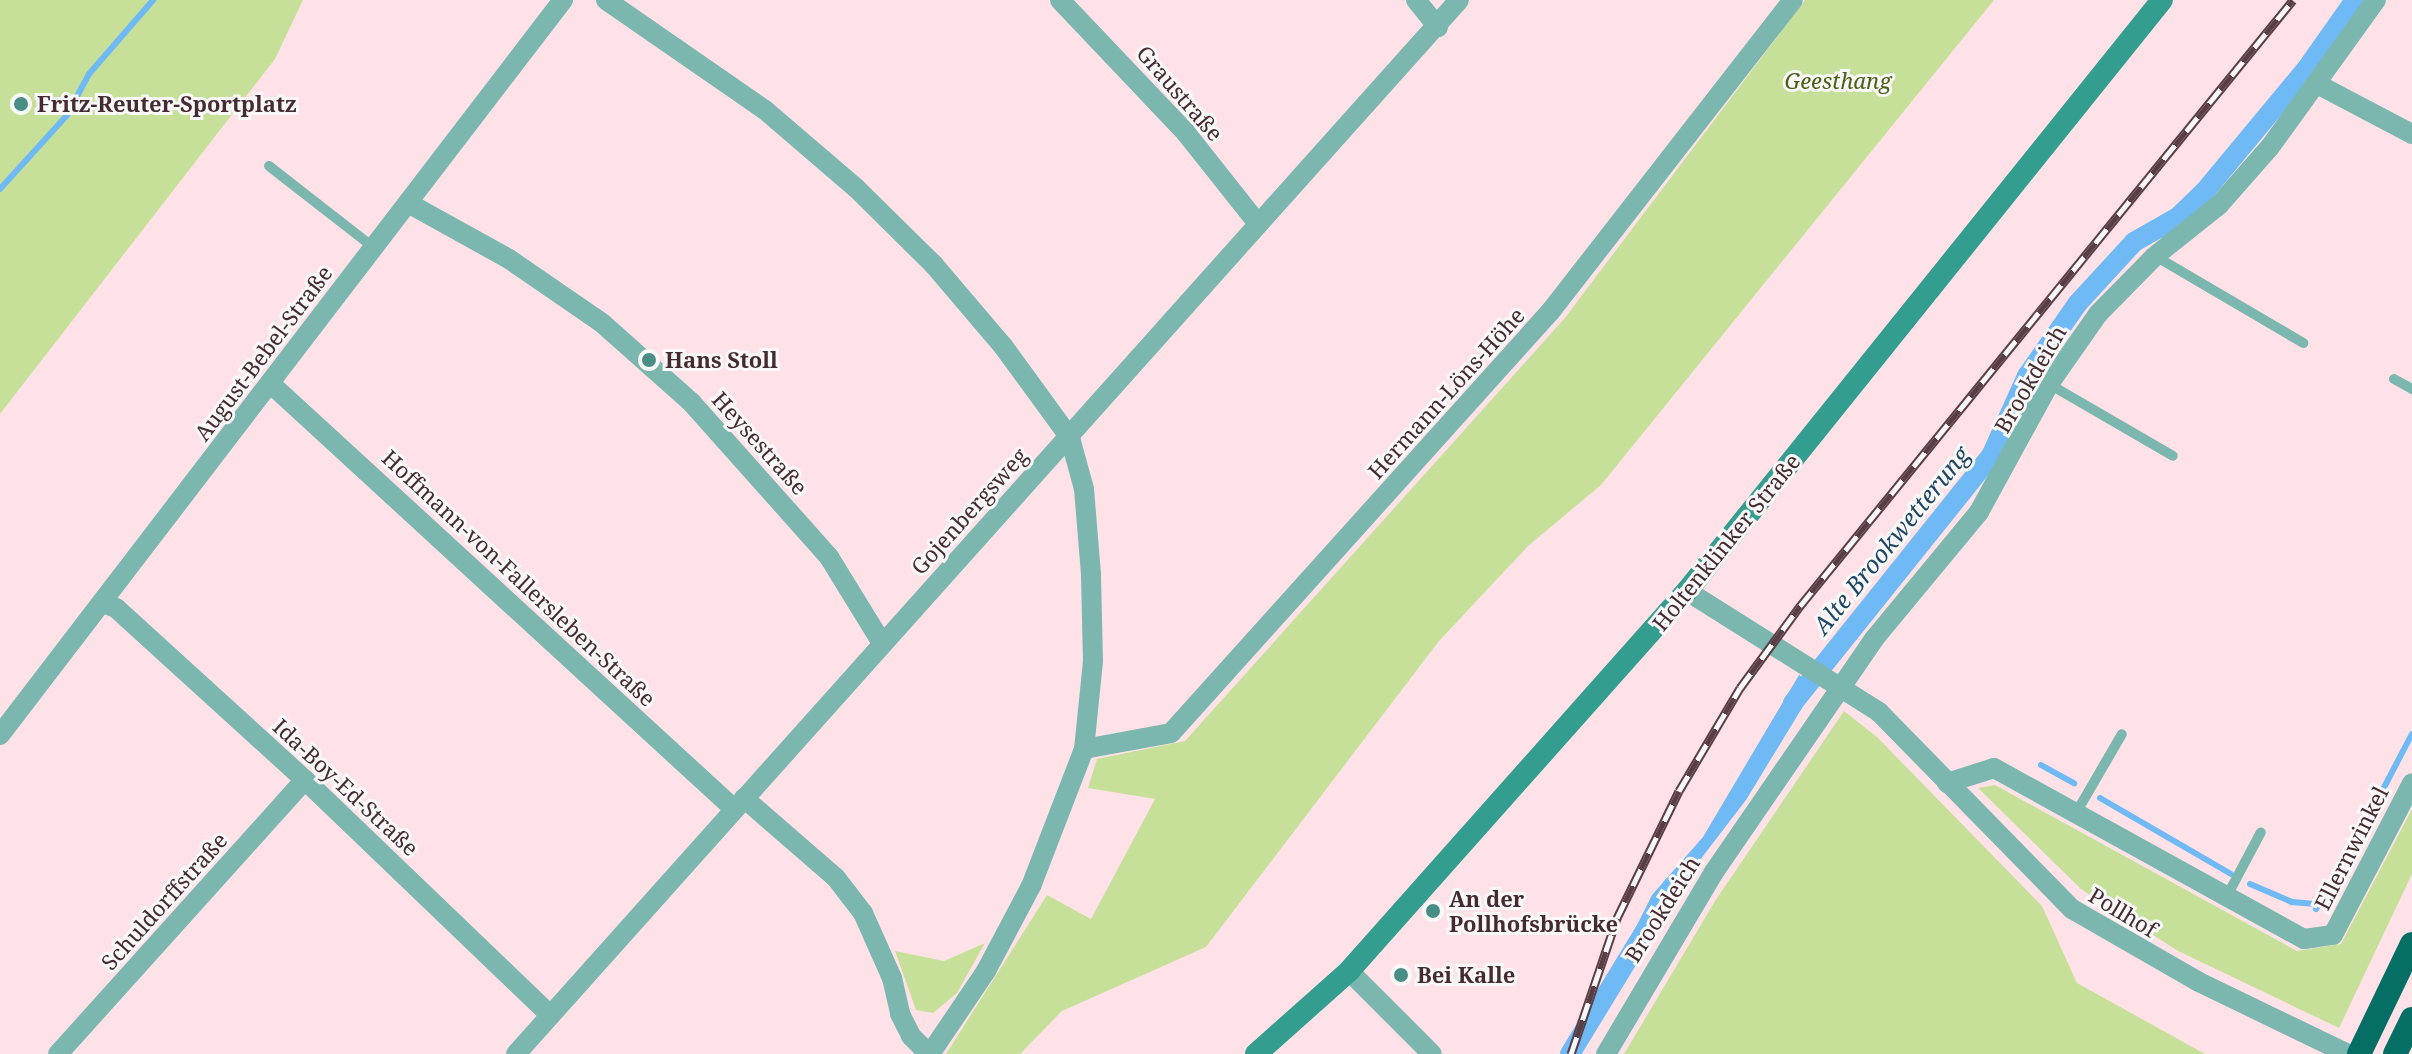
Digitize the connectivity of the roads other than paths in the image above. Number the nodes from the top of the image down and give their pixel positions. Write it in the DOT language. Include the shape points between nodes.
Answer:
graph roads {
  1 [pos="563,0"];
  2 [pos="606,0"];
  3 [pos="1060,0"];
  4 [pos="1416,0"];
  5 [pos="1459,0"];
  6 [pos="1793,0"];
  7 [pos="2162,0"];
  8 [pos="2376,0"];
  9 [pos="1438,27"];
  10 [pos="2319,85"];
  11 [pos="2412,134"];
  12 [pos="269,166"];
  13 [pos="408,203"];
  14 [pos="1258,224"];
  15 [pos="373,247"];
  16 [pos="2155,256"];
  17 [pos="2303,343"];
  18 [pos="2394,379"];
  19 [pos="271,384"];
  20 [pos="2049,384"];
  21 [pos="2412,389"];
  22 [pos="1070,438"];
  23 [pos="2173,456"];
  24 [pos="1687,591"];
  25 [pos="103,603"];
  26 [pos="882,643"];
  27 [pos="1841,684"];
  28 [pos="2122,734"];
  29 [pos="0,735"];
  30 [pos="1084,749"];
  31 [pos="305,780"];
  32 [pos="1947,783"];
  33 [pos="2412,783"];
  34 [pos="739,803"];
  35 [pos="2076,813"];
  36 [pos="2261,832"];
  37 [pos="2227,896"];
  38 [pos="2412,944"];
  39 [pos="1349,971"];
  40 [pos="550,1015"];
  41 [pos="2412,1019"];
  42 [pos="58,1054"];
  43 [pos="516,1054"];
  44 [pos="930,1054"];
  45 [pos="1256,1054"];
  46 [pos="1432,1054"];
  47 [pos="1606,1054"];
  48 [pos="2348,1054"];
  49 [pos="2359,1054"];
  50 [pos="2395,1054"];
  1 -- 13 [label="street, August-Bebel-Straße"];
  2 -- 22 [label="street" via="765,110 856,188 944,277"];
  3 -- 14 [label="street, Graustraße" via="1186,133"];
  4 -- 9 [label="street"];
  5 -- 9 [label="street, Gojenbergsweg"];
  6 -- 30 [label="street, Hermann-Löns-Höhe" via="1550,312 1171,733"];
  7 -- 24 [label="main road, Holtenklinker Straße"];
  8 -- 10 [label="street, Brookdeich"];
  9 -- 14 [label="street, Gojenbergsweg"];
  10 -- 11 [label="street"];
  10 -- 16 [label="street, Brookdeich" via="2219,205"];
  12 -- 15 [label="lane"];
  13 -- 15 [label="street, August-Bebel-Straße"];
  13 -- 26 [label="street, Heysestraße" via="509,259 602,323 691,402 829,557"];
  14 -- 22 [label="street, Gojenbergsweg"];
  15 -- 19 [label="street, August-Bebel-Straße"];
  16 -- 17 [label="lane"];
  16 -- 20 [label="street, Brookdeich" via="2098,314"];
  18 -- 21 [label="lane"];
  19 -- 25 [label="street, August-Bebel-Straße"];
  19 -- 34 [label="street, Hoffmann-von-Fallersleben-Straße"];
  20 -- 23 [label="lane"];
  20 -- 27 [label="street, Brookdeich" via="1979,512"];
  22 -- 26 [label="street, Gojenbergsweg"];
  22 -- 30 [label="street" via="1084,489 1091,575 1093,661"];
  24 -- 27 [label="street, Pollhof"];
  24 -- 39 [label="main road, Holtenklinker Straße"];
  25 -- 29 [label="street, August-Bebel-Straße"];
  25 -- 31 [label="street, Ida-Boy-Ed-Straße" via="116,608"];
  26 -- 34 [label="street, Gojenbergsweg"];
  27 -- 32 [label="street, Pollhof" via="1879,712"];
  27 -- 47 [label="street, Brookdeich" via="1714,872"];
  28 -- 35 [label="lane"];
  30 -- 44 [label="street" via="1031,886 986,971"];
  31 -- 40 [label="street, Ida-Boy-Ed-Straße"];
  31 -- 42 [label="street, Schuldorffstraße"];
  32 -- 35 [label="street" via="1994,768"];
  32 -- 48 [label="street, Pollhof" via="2072,909 2144,953"];
  33 -- 37 [label="street, Ellernwinkel" via="2333,935 2304,939"];
  34 -- 40 [label="street, Gojenbergsweg"];
  34 -- 44 [label="street, Hoffmann-von-Fallersleben-Straße" via="836,878 863,913 906,1025"];
  35 -- 37 [label="street"];
  36 -- 37 [label="lane"];
  38 -- 49 [label="highway"];
  39 -- 45 [label="main road, Holtenklinker Straße"];
  39 -- 46 [label="street"];
  40 -- 43 [label="street, Gojenbergsweg"];
  41 -- 50 [label="highway"];
}
